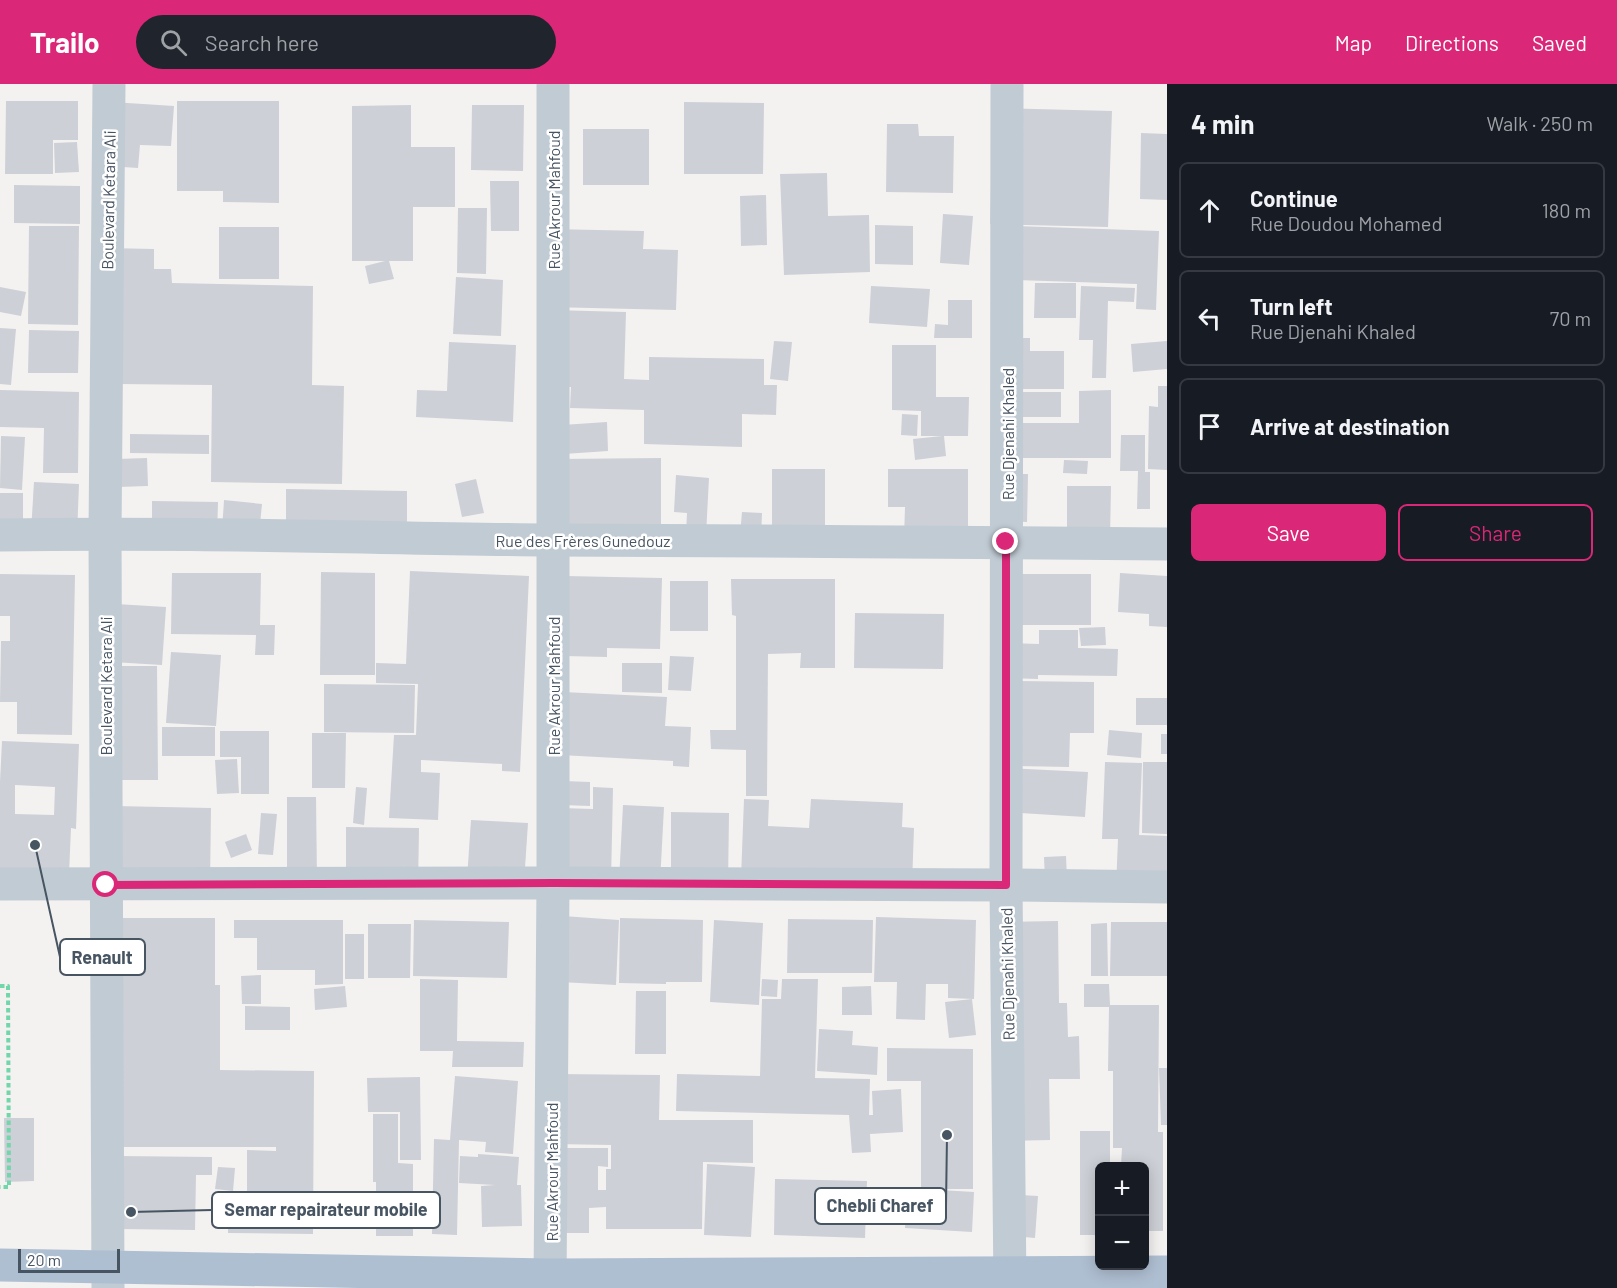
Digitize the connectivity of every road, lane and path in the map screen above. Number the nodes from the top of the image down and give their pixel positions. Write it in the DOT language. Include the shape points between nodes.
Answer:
graph roads {
  1 [pos="110,84"];
  2 [pos="554,84"];
  3 [pos="1007,84"];
  4 [pos="105,534"];
  5 [pos="0,535"];
  6 [pos="553,540"];
  7 [pos="1006,542"];
  8 [pos="1167,544"];
  9 [pos="553,883"];
  10 [pos="0,884"];
  11 [pos="106,885"];
  12 [pos="1006,885"];
  13 [pos="1167,887"];
  14 [pos="0,986"];
  15 [pos="0,1187"];
  16 [pos="0,1264"];
  17 [pos="1167,1272"];
  18 [pos="108,1278"];
  19 [pos="550,1281"];
  20 [pos="1010,1281"];
  1 -- 4 [label="street, Boulevard Ketara Ali"];
  2 -- 6 [label="street, Rue Akrour Mahfoud"];
  3 -- 7 [label="street, Rue Djenahi Khaled"];
  4 -- 5 [label="street, Rue des Frères Gunedouz"];
  4 -- 6 [label="street, Rue des Frères Gunedouz"];
  4 -- 11 [label="street, Boulevard Ketara Ali"];
  6 -- 7 [label="street, Rue des Frères Gunedouz"];
  6 -- 9 [label="street, Rue Akrour Mahfoud"];
  7 -- 8 [label="street, Rue des Frères Gunedouz"];
  7 -- 12 [label="street, Rue Djenahi Khaled"];
  9 -- 11 [label="street"];
  9 -- 12 [label="street"];
  9 -- 19 [label="street, Rue Akrour Mahfoud"];
  10 -- 11 [label="street"];
  11 -- 18 [label="street, Boulevard Ketara Ali"];
  12 -- 13 [label="street"];
  12 -- 20 [label="street, Rue Djenahi Khaled"];
  14 -- 15 [label="path" via="8,986 9,1187"];
  16 -- 18 [label="main road"];
  17 -- 20 [label="main road"];
  18 -- 19 [label="main road"];
  19 -- 20 [label="main road"];
}
